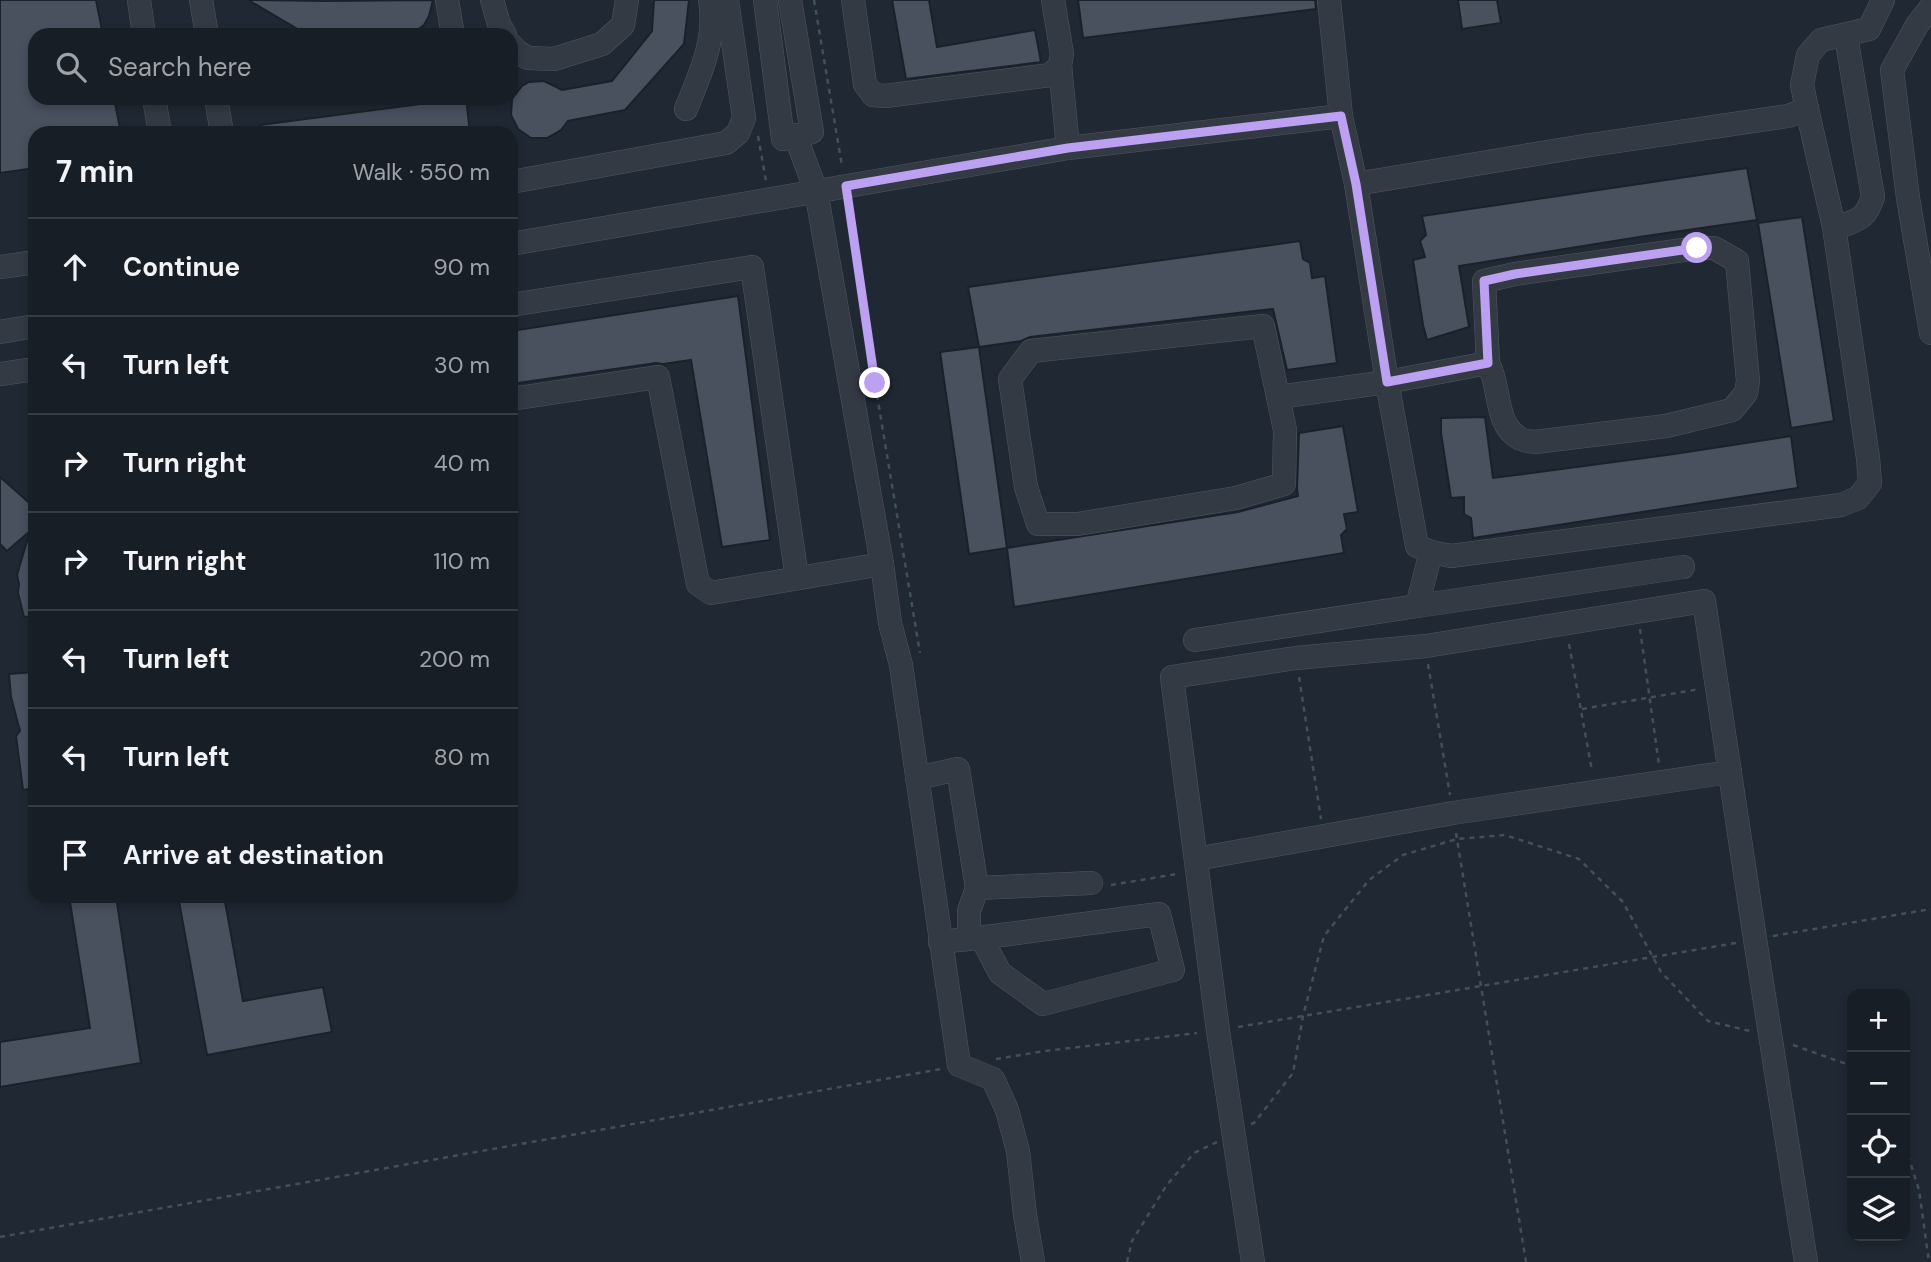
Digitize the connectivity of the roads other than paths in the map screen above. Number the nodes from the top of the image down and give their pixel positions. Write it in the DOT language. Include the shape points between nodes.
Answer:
graph roads {
  1 [pos="139,0"];
  2 [pos="201,0"];
  3 [pos="447,0"];
  4 [pos="492,0"];
  5 [pos="626,0"];
  6 [pos="710,0"];
  7 [pos="727,0"];
  8 [pos="765,0"];
  9 [pos="790,0"];
  10 [pos="853,0"];
  11 [pos="1053,0"];
  12 [pos="1329,0"];
  13 [pos="1883,0"];
  14 [pos="1931,7"];
  15 [pos="143,28"];
  16 [pos="206,28"];
  17 [pos="452,28"];
  18 [pos="501,28"];
  19 [pos="1846,36"];
  20 [pos="518,52"];
  21 [pos="1060,65"];
  22 [pos="155,105"];
  23 [pos="217,105"];
  24 [pos="686,109"];
  25 [pos="1807,109"];
  26 [pos="1341,116"];
  27 [pos="159,126"];
  28 [pos="221,126"];
  29 [pos="795,135"];
  30 [pos="1068,148"];
  31 [pos="518,180"];
  32 [pos="1356,184"];
  33 [pos="816,191"];
  34 [pos="1847,224"];
  35 [pos="518,243"];
  36 [pos="28,263"];
  37 [pos="0,267"];
  38 [pos="518,304"];
  39 [pos="28,327"];
  40 [pos="0,332"];
  41 [pos="1931,333"];
  42 [pos="1488,363"];
  43 [pos="28,370"];
  44 [pos="0,374"];
  45 [pos="1387,382"];
  46 [pos="1278,397"];
  47 [pos="518,398"];
  48 [pos="1431,552"];
  49 [pos="882,564"];
  50 [pos="1683,566"];
  51 [pos="797,578"];
  52 [pos="1417,606"];
  53 [pos="1195,640"];
  54 [pos="1730,772"];
  55 [pos="916,778"];
  56 [pos="1196,865"];
  57 [pos="1091,883"];
  58 [pos="977,888"];
  59 [pos="975,937"];
  60 [pos="940,942"];
  61 [pos="1033,1262"];
  62 [pos="1253,1262"];
  63 [pos="1806,1262"];
  1 -- 15 [label="street"];
  2 -- 16 [label="street"];
  3 -- 17 [label="street"];
  4 -- 18 [label="street"];
  5 -- 20 [label="street" via="623,24 602,44 554,59 528,58"];
  6 -- 24 [label="street" via="707,56"];
  7 -- 31 [label="street" via="744,118 738,133 726,143"];
  8 -- 29 [label="street" via="783,139"];
  9 -- 29 [label="street" via="812,132"];
  10 -- 21 [label="street" via="865,84 873,95 1051,75"];
  11 -- 21 [label="street"];
  12 -- 26 [label="street"];
  13 -- 19 [label="street" via="1869,29"];
  14 -- 41 [label="street" via="1892,70"];
  19 -- 25 [label="street" via="1821,40 1808,55 1802,85"];
  19 -- 34 [label="street" via="1872,197 1868,211"];
  21 -- 30 [label="street"];
  22 -- 27 [label="street"];
  23 -- 28 [label="street"];
  25 -- 32 [label="street" via="1788,116"];
  25 -- 48 [label="street" via="1834,227 1868,458 1870,483 1858,498 1841,505 1451,556"];
  26 -- 30 [label="street"];
  26 -- 32 [label="street"];
  29 -- 33 [label="street"];
  30 -- 33 [label="street"];
  32 -- 45 [label="street"];
  33 -- 35 [label="street"];
  33 -- 49 [label="street"];
  36 -- 37 [label="street"];
  38 -- 51 [label="street" via="752,267"];
  39 -- 40 [label="street"];
  42 -- 42 [label="street" via="1504,424 1520,439 1535,442 1666,426 1732,410 1746,394 1748,381 1737,261 1714,248 1697,248 1484,281"];
  42 -- 45 [label="street"];
  43 -- 44 [label="street"];
  45 -- 46 [label="street"];
  45 -- 48 [label="street" via="1417,547"];
  46 -- 46 [label="street" via="1263,326 1031,351 1010,379 1026,487 1038,524 1079,524 1236,498 1284,484 1285,430"];
  47 -- 51 [label="street" via="658,377 698,584 711,593"];
  48 -- 52 [label="street"];
  49 -- 51 [label="street"];
  49 -- 55 [label="street"];
  50 -- 52 [label="street"];
  52 -- 53 [label="street"];
  54 -- 56 [label="street" via="1453,813"];
  54 -- 56 [label="street" via="1704,601 1426,646 1296,658 1172,677"];
  54 -- 63 [label="street"];
  55 -- 58 [label="street" via="958,769"];
  55 -- 60 [label="street"];
  56 -- 62 [label="street"];
  57 -- 58 [label="street"];
  58 -- 59 [label="street" via="969,911"];
  59 -- 59 [label="street" via="1159,914 1173,970 1043,1004 1000,973"];
  59 -- 60 [label="street"];
  60 -- 61 [label="street" via="959,1065 993,1079 1007,1110 1018,1152"];
}
